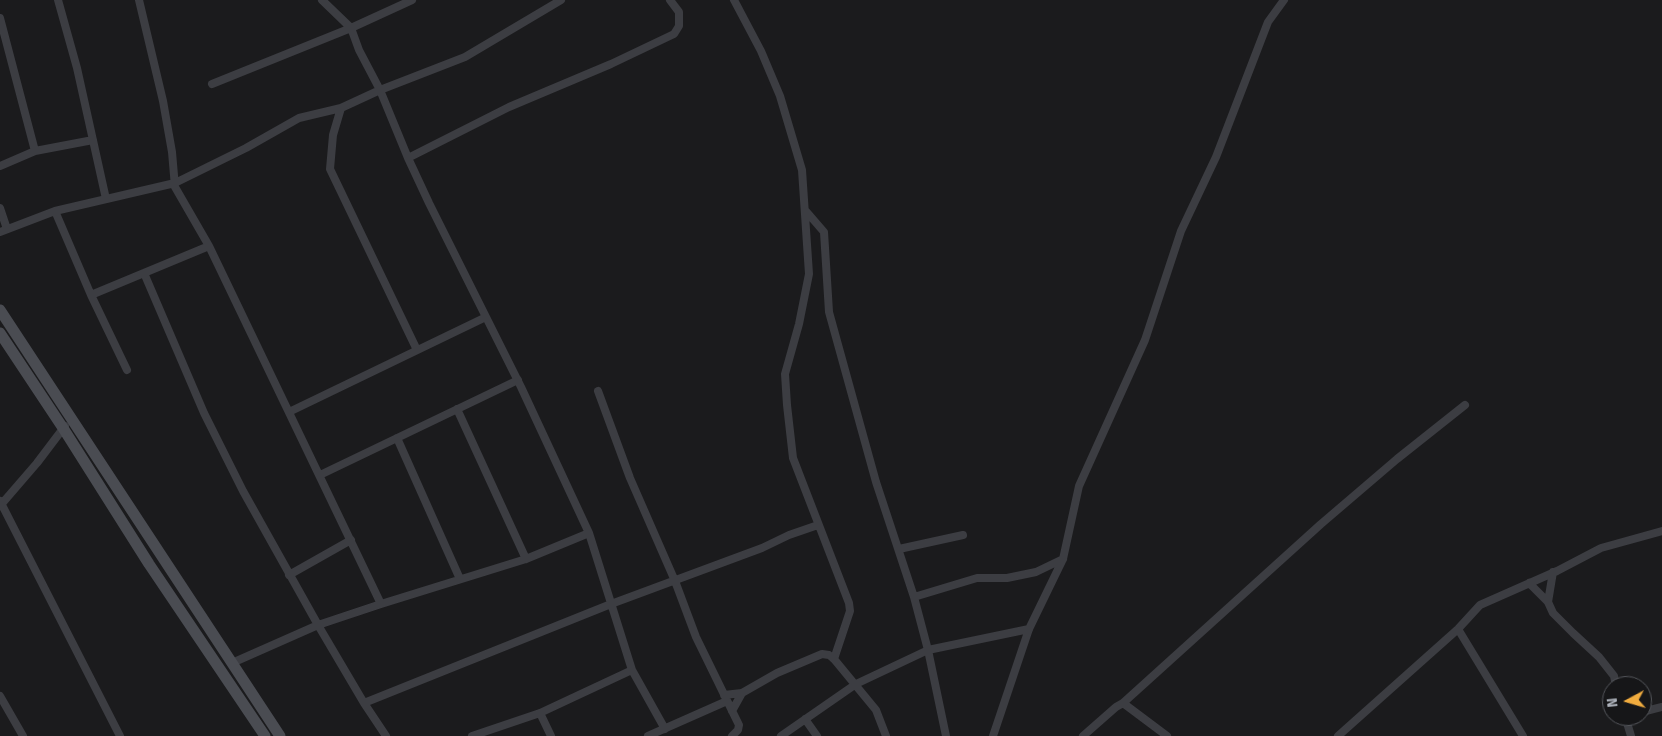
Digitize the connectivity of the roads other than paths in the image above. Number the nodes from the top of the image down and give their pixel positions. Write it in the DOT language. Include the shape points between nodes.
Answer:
graph roads {
  1 [pos="58,0"];
  2 [pos="139,0"];
  3 [pos="322,0"];
  4 [pos="412,0"];
  5 [pos="561,0"];
  6 [pos="670,0"];
  7 [pos="734,0"];
  8 [pos="1284,0"];
  9 [pos="0,18"];
  10 [pos="351,28"];
  11 [pos="212,84"];
  12 [pos="380,90"];
  13 [pos="341,108"];
  14 [pos="93,140"];
  15 [pos="35,152"];
  16 [pos="408,158"];
  17 [pos="0,166"];
  18 [pos="175,183"];
  19 [pos="106,198"];
  20 [pos="0,208"];
  21 [pos="805,210"];
  22 [pos="55,211"];
  23 [pos="4,230"];
  24 [pos="209,246"];
  25 [pos="144,273"];
  26 [pos="91,295"];
  27 [pos="0,310"];
  28 [pos="486,317"];
  29 [pos="0,333"];
  30 [pos="418,350"];
  31 [pos="127,370"];
  32 [pos="518,380"];
  33 [pos="598,391"];
  34 [pos="1465,405"];
  35 [pos="456,409"];
  36 [pos="289,412"];
  37 [pos="74,421"];
  38 [pos="63,428"];
  39 [pos="396,438"];
  40 [pos="320,475"];
  41 [pos="1,504"];
  42 [pos="818,525"];
  43 [pos="1662,531"];
  44 [pos="589,533"];
  45 [pos="963,535"];
  46 [pos="350,540"];
  47 [pos="899,549"];
  48 [pos="526,559"];
  49 [pos="1063,559"];
  50 [pos="1553,572"];
  51 [pos="289,575"];
  52 [pos="460,579"];
  53 [pos="675,580"];
  54 [pos="1529,583"];
  55 [pos="914,597"];
  56 [pos="1548,602"];
  57 [pos="380,604"];
  58 [pos="611,604"];
  59 [pos="318,625"];
  60 [pos="1029,629"];
  61 [pos="1458,629"];
  62 [pos="928,650"];
  63 [pos="834,659"];
  64 [pos="232,663"];
  65 [pos="632,670"];
  66 [pos="1614,676"];
  67 [pos="856,684"];
  68 [pos="742,693"];
  69 [pos="0,696"];
  70 [pos="726,698"];
  71 [pos="364,703"];
  72 [pos="1123,703"];
  73 [pos="732,711"];
  74 [pos="540,713"];
  75 [pos="805,719"];
  76 [pos="665,729"];
  77 [pos="481,734"];
  78 [pos="23,736"];
  79 [pos="120,736"];
  80 [pos="264,736"];
  81 [pos="280,736"];
  82 [pos="386,736"];
  83 [pos="472,736"];
  84 [pos="550,736"];
  85 [pos="648,736"];
  86 [pos="732,736"];
  87 [pos="781,736"];
  88 [pos="817,736"];
  89 [pos="886,736"];
  90 [pos="946,736"];
  91 [pos="993,736"];
  92 [pos="1084,736"];
  93 [pos="1167,736"];
  94 [pos="1338,736"];
  95 [pos="1523,736"];
  1 -- 14 [label="street"];
  2 -- 18 [label="street" via="163,101"];
  3 -- 10 [label="street"];
  4 -- 10 [label="street"];
  5 -- 12 [label="street" via="465,57"];
  6 -- 16 [label="street" via="680,12 679,26 674,34 509,107"];
  7 -- 21 [label="street" via="780,96 802,170"];
  8 -- 49 [label="street" via="1268,22 1216,156 1181,231 1145,340 1079,486"];
  9 -- 15 [label="street"];
  10 -- 11 [label="street"];
  10 -- 12 [label="street"];
  12 -- 13 [label="street"];
  12 -- 16 [label="street"];
  13 -- 18 [label="street" via="300,118"];
  13 -- 30 [label="street" via="333,135 330,169"];
  14 -- 15 [label="street"];
  14 -- 19 [label="street"];
  15 -- 17 [label="street"];
  16 -- 28 [label="street"];
  18 -- 19 [label="street"];
  18 -- 24 [label="street"];
  19 -- 22 [label="street"];
  20 -- 23 [label="street"];
  21 -- 42 [label="street" via="809,274 785,374 792,458"];
  21 -- 47 [label="street" via="824,232 829,312 876,482"];
  22 -- 23 [label="street"];
  22 -- 26 [label="street"];
  24 -- 25 [label="street"];
  24 -- 36 [label="street"];
  25 -- 26 [label="street"];
  25 -- 51 [label="street" via="204,414"];
  26 -- 31 [label="street"];
  27 -- 37 [label="main road"];
  28 -- 30 [label="street"];
  28 -- 32 [label="street"];
  29 -- 38 [label="main road"];
  30 -- 36 [label="street"];
  32 -- 35 [label="street"];
  32 -- 44 [label="street"];
  33 -- 53 [label="street" via="630,478"];
  34 -- 72 [label="street" via="1314,530"];
  35 -- 39 [label="street"];
  35 -- 48 [label="street"];
  36 -- 40 [label="street"];
  37 -- 38 [label="street"];
  37 -- 64 [label="main road"];
  38 -- 41 [label="street"];
  38 -- 80 [label="main road"];
  39 -- 40 [label="street"];
  39 -- 52 [label="street"];
  40 -- 46 [label="street"];
  41 -- 79 [label="street"];
  42 -- 53 [label="street"];
  42 -- 63 [label="street" via="850,611"];
  43 -- 50 [label="street" via="1601,548"];
  44 -- 48 [label="street"];
  44 -- 58 [label="street"];
  45 -- 47 [label="street"];
  46 -- 51 [label="street"];
  46 -- 57 [label="street"];
  47 -- 55 [label="street"];
  48 -- 52 [label="street"];
  49 -- 55 [label="street" via="1036,572 1007,578 977,578"];
  49 -- 60 [label="street"];
  50 -- 54 [label="street"];
  50 -- 56 [label="street"];
  51 -- 59 [label="street"];
  52 -- 57 [label="street"];
  53 -- 58 [label="street"];
  53 -- 70 [label="street" via="696,637"];
  54 -- 56 [label="street"];
  54 -- 61 [label="street" via="1480,605"];
  55 -- 62 [label="street"];
  56 -- 66 [label="street" via="1554,613"];
  57 -- 59 [label="street"];
  58 -- 65 [label="street"];
  58 -- 71 [label="street"];
  59 -- 64 [label="street"];
  59 -- 71 [label="street"];
  60 -- 62 [label="street"];
  60 -- 91 [label="street"];
  61 -- 94 [label="street"];
  61 -- 95 [label="street"];
  62 -- 67 [label="street"];
  62 -- 90 [label="street"];
  63 -- 67 [label="street"];
  63 -- 68 [label="street" via="829,654 822,654 777,673"];
  64 -- 81 [label="main road"];
  65 -- 74 [label="street"];
  65 -- 76 [label="street"];
  67 -- 75 [label="street"];
  67 -- 89 [label="street" via="876,710"];
  68 -- 70 [label="street"];
  68 -- 73 [label="street"];
  69 -- 78 [label="street"];
  70 -- 73 [label="street"];
  70 -- 76 [label="street"];
  71 -- 82 [label="street"];
  72 -- 92 [label="street"];
  72 -- 93 [label="street"];
  73 -- 86 [label="street" via="739,725"];
  74 -- 77 [label="street"];
  74 -- 84 [label="street"];
  75 -- 87 [label="street"];
  75 -- 88 [label="street"];
  76 -- 85 [label="street"];
  77 -- 83 [label="street"];
}
